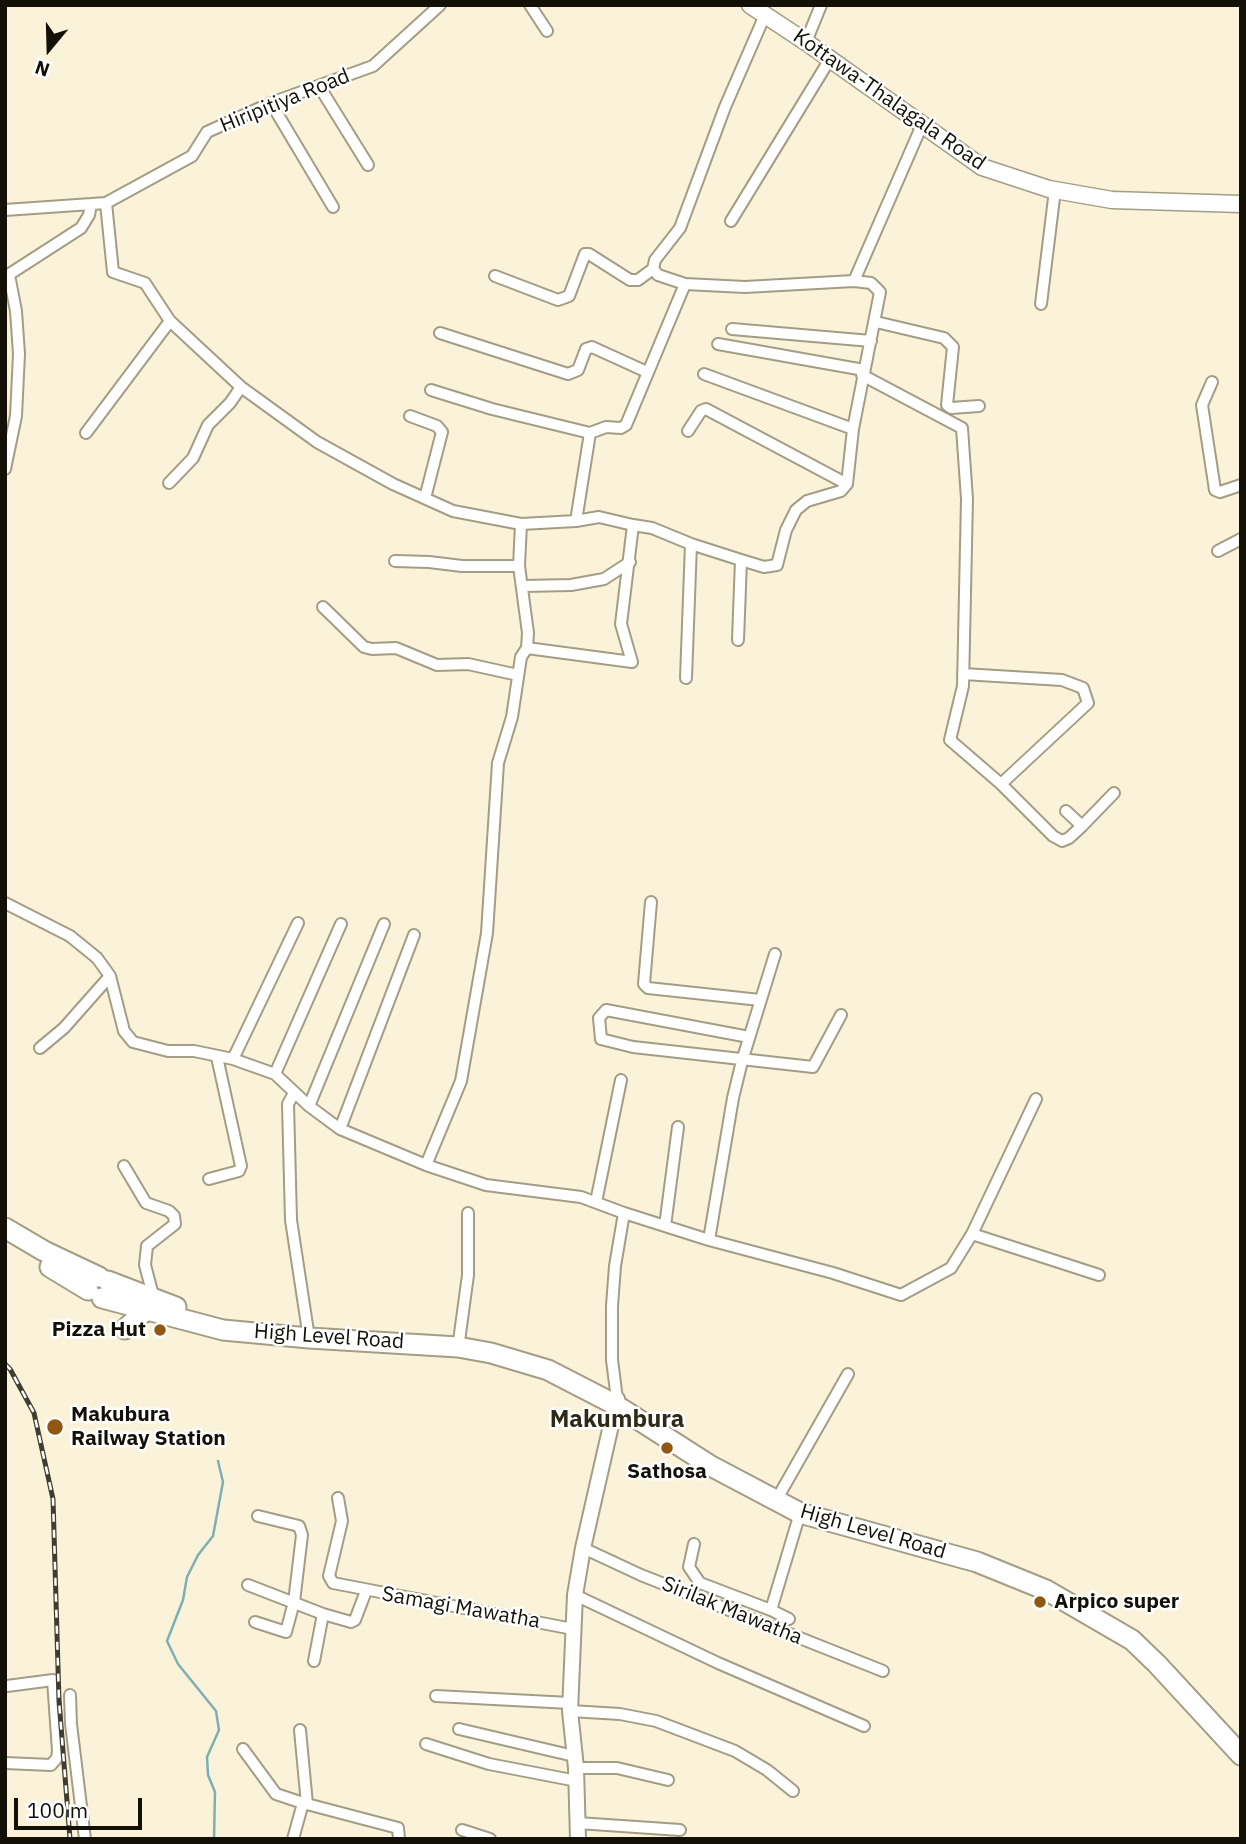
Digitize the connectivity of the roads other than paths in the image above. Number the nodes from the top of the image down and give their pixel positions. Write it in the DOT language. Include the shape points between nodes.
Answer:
graph roads {
  1 [pos="440,5"];
  2 [pos="530,5"];
  3 [pos="750,5"];
  4 [pos="821,5"];
  5 [pos="769,13"];
  6 [pos="547,31"];
  7 [pos="806,42"];
  8 [pos="830,59"];
  9 [pos="319,86"];
  10 [pos="271,103"];
  11 [pos="922,125"];
  12 [pos="368,165"];
  13 [pos="1053,190"];
  14 [pos="106,203"];
  15 [pos="91,204"];
  16 [pos="1241,204"];
  17 [pos="333,208"];
  18 [pos="5,210"];
  19 [pos="731,221"];
  20 [pos="653,269"];
  21 [pos="7,276"];
  22 [pos="495,276"];
  23 [pos="854,281"];
  24 [pos="685,284"];
  25 [pos="1039,300"];
  26 [pos="170,321"];
  27 [pos="876,322"];
  28 [pos="732,329"];
  29 [pos="440,333"];
  30 [pos="871,341"];
  31 [pos="719,344"];
  32 [pos="647,372"];
  33 [pos="863,372"];
  34 [pos="704,374"];
  35 [pos="1212,382"];
  36 [pos="241,387"];
  37 [pos="431,390"];
  38 [pos="5,396"];
  39 [pos="18,396"];
  40 [pos="979,406"];
  41 [pos="410,416"];
  42 [pos="853,429"];
  43 [pos="688,430"];
  44 [pos="86,433"];
  45 [pos="590,433"];
  46 [pos="5,469"];
  47 [pos="169,483"];
  48 [pos="847,484"];
  49 [pos="1241,485"];
  50 [pos="425,498"];
  51 [pos="576,521"];
  52 [pos="521,524"];
  53 [pos="633,525"];
  54 [pos="1241,540"];
  55 [pos="691,544"];
  56 [pos="1218,551"];
  57 [pos="741,560"];
  58 [pos="395,561"];
  59 [pos="630,562"];
  60 [pos="519,566"];
  61 [pos="523,586"];
  62 [pos="323,607"];
  63 [pos="738,640"];
  64 [pos="527,648"];
  65 [pos="963,674"];
  66 [pos="518,676"];
  67 [pos="686,678"];
  68 [pos="1001,784"];
  69 [pos="1114,793"];
  70 [pos="1066,811"];
  71 [pos="1082,826"];
  72 [pos="651,902"];
  73 [pos="5,903"];
  74 [pos="298,923"];
  75 [pos="341,924"];
  76 [pos="384,924"];
  77 [pos="414,935"];
  78 [pos="775,954"];
  79 [pos="110,976"];
  80 [pos="760,1000"];
  81 [pos="841,1015"];
  82 [pos="749,1037"];
  83 [pos="40,1048"];
  84 [pos="217,1057"];
  85 [pos="233,1059"];
  86 [pos="742,1061"];
  87 [pos="275,1074"];
  88 [pos="621,1080"];
  89 [pos="294,1093"];
  90 [pos="1036,1099"];
  91 [pos="310,1106"];
  92 [pos="678,1127"];
  93 [pos="340,1129"];
  94 [pos="426,1165"];
  95 [pos="124,1166"];
  96 [pos="209,1179"];
  97 [pos="596,1202"];
  98 [pos="468,1213"];
  99 [pos="624,1213"];
  100 [pos="665,1226"];
  101 [pos="5,1228"];
  102 [pos="972,1234"];
  103 [pos="5,1240"];
  104 [pos="709,1240"];
  105 [pos="1099,1275"];
  106 [pos="100,1286"];
  107 [pos="149,1305"];
  108 [pos="125,1329"];
  109 [pos="309,1335"];
  110 [pos="459,1341"];
  111 [pos="848,1374"];
  112 [pos="616,1401"];
  113 [pos="778,1497"];
  114 [pos="338,1498"];
  115 [pos="800,1513"];
  116 [pos="258,1516"];
  117 [pos="694,1544"];
  118 [pos="583,1548"];
  119 [pos="979,1559"];
  120 [pos="248,1584"];
  121 [pos="366,1591"];
  122 [pos="575,1595"];
  123 [pos="294,1602"];
  124 [pos="771,1610"];
  125 [pos="323,1615"];
  126 [pos="789,1619"];
  127 [pos="255,1622"];
  128 [pos="572,1629"];
  129 [pos="314,1661"];
  130 [pos="883,1671"];
  131 [pos="7,1686"];
  132 [pos="70,1695"];
  133 [pos="436,1696"];
  134 [pos="570,1707"];
  135 [pos="864,1726"];
  136 [pos="459,1729"];
  137 [pos="300,1730"];
  138 [pos="426,1744"];
  139 [pos="1241,1746"];
  140 [pos="243,1749"];
  141 [pos="1241,1755"];
  142 [pos="5,1763"];
  143 [pos="576,1768"];
  144 [pos="668,1780"];
  145 [pos="793,1791"];
  146 [pos="305,1804"];
  147 [pos="578,1823"];
  148 [pos="461,1830"];
  149 [pos="680,1830"];
  150 [pos="85,1839"];
  151 [pos="293,1839"];
  152 [pos="399,1839"];
  153 [pos="490,1839"];
  154 [pos="578,1839"];
  1 -- 9 [label="street, Hiripitiya Road" via="373,66"];
  2 -- 6 [label="street"];
  3 -- 5 [label="main road, Kottawa-Thalagala Road"];
  4 -- 7 [label="street"];
  5 -- 7 [label="main road, Kottawa-Thalagala Road"];
  5 -- 20 [label="street" via="725,107 680,228"];
  7 -- 8 [label="main road, Kottawa-Thalagala Road"];
  8 -- 11 [label="main road, Kottawa-Thalagala Road"];
  8 -- 19 [label="street"];
  9 -- 10 [label="street, Hiripitiya Road"];
  9 -- 12 [label="street"];
  10 -- 14 [label="street, Hiripitiya Road" via="207,132 192,156"];
  10 -- 17 [label="street"];
  11 -- 13 [label="main road, Kottawa-Thalagala Road" via="982,167"];
  11 -- 23 [label="street"];
  13 -- 16 [label="main road, Kottawa-Thalagala Road" via="1112,200"];
  13 -- 25 [label="street"];
  14 -- 15 [label="street, Hiripitiya Road"];
  14 -- 26 [label="street" via="113,272 145,283"];
  15 -- 18 [label="street, Hiripitiya Road"];
  15 -- 21 [label="street" via="81,228"];
  20 -- 22 [label="street" via="630,280 585,254 569,296 558,300"];
  20 -- 24 [label="street"];
  21 -- 39 [label="street" via="16,311"];
  23 -- 24 [label="street" via="745,287"];
  23 -- 27 [label="street" via="871,283 880,292"];
  24 -- 32 [label="street"];
  26 -- 36 [label="street"];
  26 -- 44 [label="street"];
  27 -- 30 [label="street"];
  27 -- 40 [label="street" via="944,338 953,347 947,405"];
  28 -- 30 [label="street"];
  29 -- 32 [label="street" via="568,374 578,370 586,349 592,347"];
  30 -- 33 [label="street"];
  31 -- 33 [label="street"];
  32 -- 45 [label="street" via="626,425"];
  33 -- 42 [label="street"];
  33 -- 65 [label="street" via="962,428 967,499"];
  34 -- 42 [label="street"];
  35 -- 49 [label="street" via="1202,405 1215,489 1220,492"];
  36 -- 47 [label="street" via="208,425 193,458"];
  36 -- 50 [label="street" via="317,442"];
  37 -- 45 [label="street"];
  38 -- 39 [label="street"];
  39 -- 46 [label="street"];
  41 -- 50 [label="street" via="442,432"];
  42 -- 48 [label="street"];
  43 -- 48 [label="street" via="706,409"];
  45 -- 51 [label="street"];
  48 -- 57 [label="street" via="841,491 807,501 796,510 776,565"];
  50 -- 52 [label="street" via="453,511"];
  51 -- 52 [label="street"];
  51 -- 53 [label="street" via="599,517"];
  52 -- 60 [label="street"];
  53 -- 55 [label="street"];
  53 -- 59 [label="street"];
  54 -- 56 [label="street"];
  55 -- 57 [label="street"];
  55 -- 67 [label="street"];
  57 -- 63 [label="street"];
  58 -- 60 [label="street"];
  59 -- 61 [label="street" via="604,579"];
  59 -- 64 [label="street" via="621,624 632,662"];
  60 -- 61 [label="street"];
  61 -- 64 [label="street"];
  62 -- 66 [label="street" via="364,647 396,648 437,664 468,664"];
  64 -- 66 [label="street"];
  65 -- 68 [label="street" via="950,740"];
  65 -- 68 [label="street" via="1062,680 1083,688 1088,703"];
  66 -- 94 [label="street" via="498,764 486,933 461,1081"];
  68 -- 71 [label="street" via="1062,841"];
  69 -- 71 [label="street"];
  70 -- 71 [label="street"];
  72 -- 80 [label="street" via="644,984 648,988"];
  73 -- 79 [label="street" via="70,936 97,958"];
  74 -- 85 [label="street"];
  75 -- 87 [label="street"];
  76 -- 91 [label="street"];
  77 -- 93 [label="street"];
  78 -- 80 [label="street"];
  79 -- 83 [label="street"];
  79 -- 84 [label="street" via="124,1031 133,1042"];
  80 -- 82 [label="street"];
  81 -- 86 [label="street" via="813,1067"];
  82 -- 86 [label="street"];
  82 -- 86 [label="street" via="606,1010 599,1018 601,1039"];
  84 -- 85 [label="street"];
  84 -- 96 [label="street" via="241,1166 239,1171"];
  85 -- 87 [label="street"];
  86 -- 104 [label="street"];
  87 -- 89 [label="street"];
  88 -- 97 [label="street"];
  89 -- 91 [label="street"];
  89 -- 109 [label="street" via="288,1104 291,1220"];
  90 -- 102 [label="street"];
  91 -- 93 [label="street"];
  92 -- 100 [label="street"];
  93 -- 94 [label="street"];
  94 -- 97 [label="street" via="486,1185"];
  95 -- 107 [label="street" via="146,1203 174,1216 174,1224 147,1246"];
  97 -- 99 [label="street"];
  98 -- 110 [label="street" via="468,1275"];
  99 -- 100 [label="street"];
  99 -- 112 [label="street" via="612,1306"];
  100 -- 104 [label="street"];
  101 -- 106 [label="highway, High Level Road"];
  102 -- 104 [label="street" via="951,1268 901,1295"];
  102 -- 105 [label="street"];
  103 -- 106 [label="highway, High Level Road"];
  106 -- 107 [label="highway, High Level Road"];
  107 -- 108 [label="highway"];
  107 -- 109 [label="highway, High Level Road" via="223,1330"];
  109 -- 110 [label="highway, High Level Road"];
  109 -- 112 [label="highway, High Level Road" via="491,1353 548,1370"];
  110 -- 112 [label="highway, High Level Road" via="550,1365"];
  111 -- 113 [label="street"];
  112 -- 113 [label="highway, High Level Road"];
  112 -- 115 [label="highway, High Level Road" via="711,1466"];
  112 -- 118 [label="street"];
  113 -- 119 [label="highway, High Level Road" via="809,1511"];
  114 -- 121 [label="street, Samagi Mawatha" via="342,1521 329,1576 333,1583"];
  115 -- 119 [label="highway, High Level Road"];
  115 -- 124 [label="street"];
  116 -- 123 [label="street" via="299,1526 302,1535"];
  117 -- 124 [label="street" via="689,1567 700,1583"];
  118 -- 122 [label="street"];
  118 -- 130 [label="street, Sirilak Mawatha"];
  119 -- 139 [label="highway, High Level Road" via="1049,1585 1144,1644"];
  119 -- 141 [label="highway, High Level Road" via="1046,1590 1132,1640"];
  120 -- 123 [label="street"];
  121 -- 125 [label="street" via="355,1620"];
  121 -- 128 [label="street, Samagi Mawatha"];
  122 -- 128 [label="street"];
  122 -- 135 [label="street"];
  123 -- 125 [label="street"];
  123 -- 127 [label="street" via="286,1632"];
  124 -- 126 [label="street"];
  125 -- 129 [label="street"];
  128 -- 134 [label="street"];
  131 -- 142 [label="street" via="53,1680 58,1751 51,1765"];
  132 -- 150 [label="street"];
  133 -- 134 [label="street"];
  134 -- 143 [label="street"];
  134 -- 145 [label="street" via="656,1721 735,1751"];
  136 -- 143 [label="street"];
  137 -- 146 [label="street"];
  138 -- 143 [label="street" via="489,1764"];
  140 -- 146 [label="street" via="276,1794"];
  143 -- 144 [label="street" via="617,1768"];
  143 -- 147 [label="street"];
  146 -- 151 [label="street"];
  146 -- 152 [label="street" via="398,1828"];
  147 -- 149 [label="street"];
  147 -- 154 [label="street"];
  148 -- 153 [label="street"];
}
